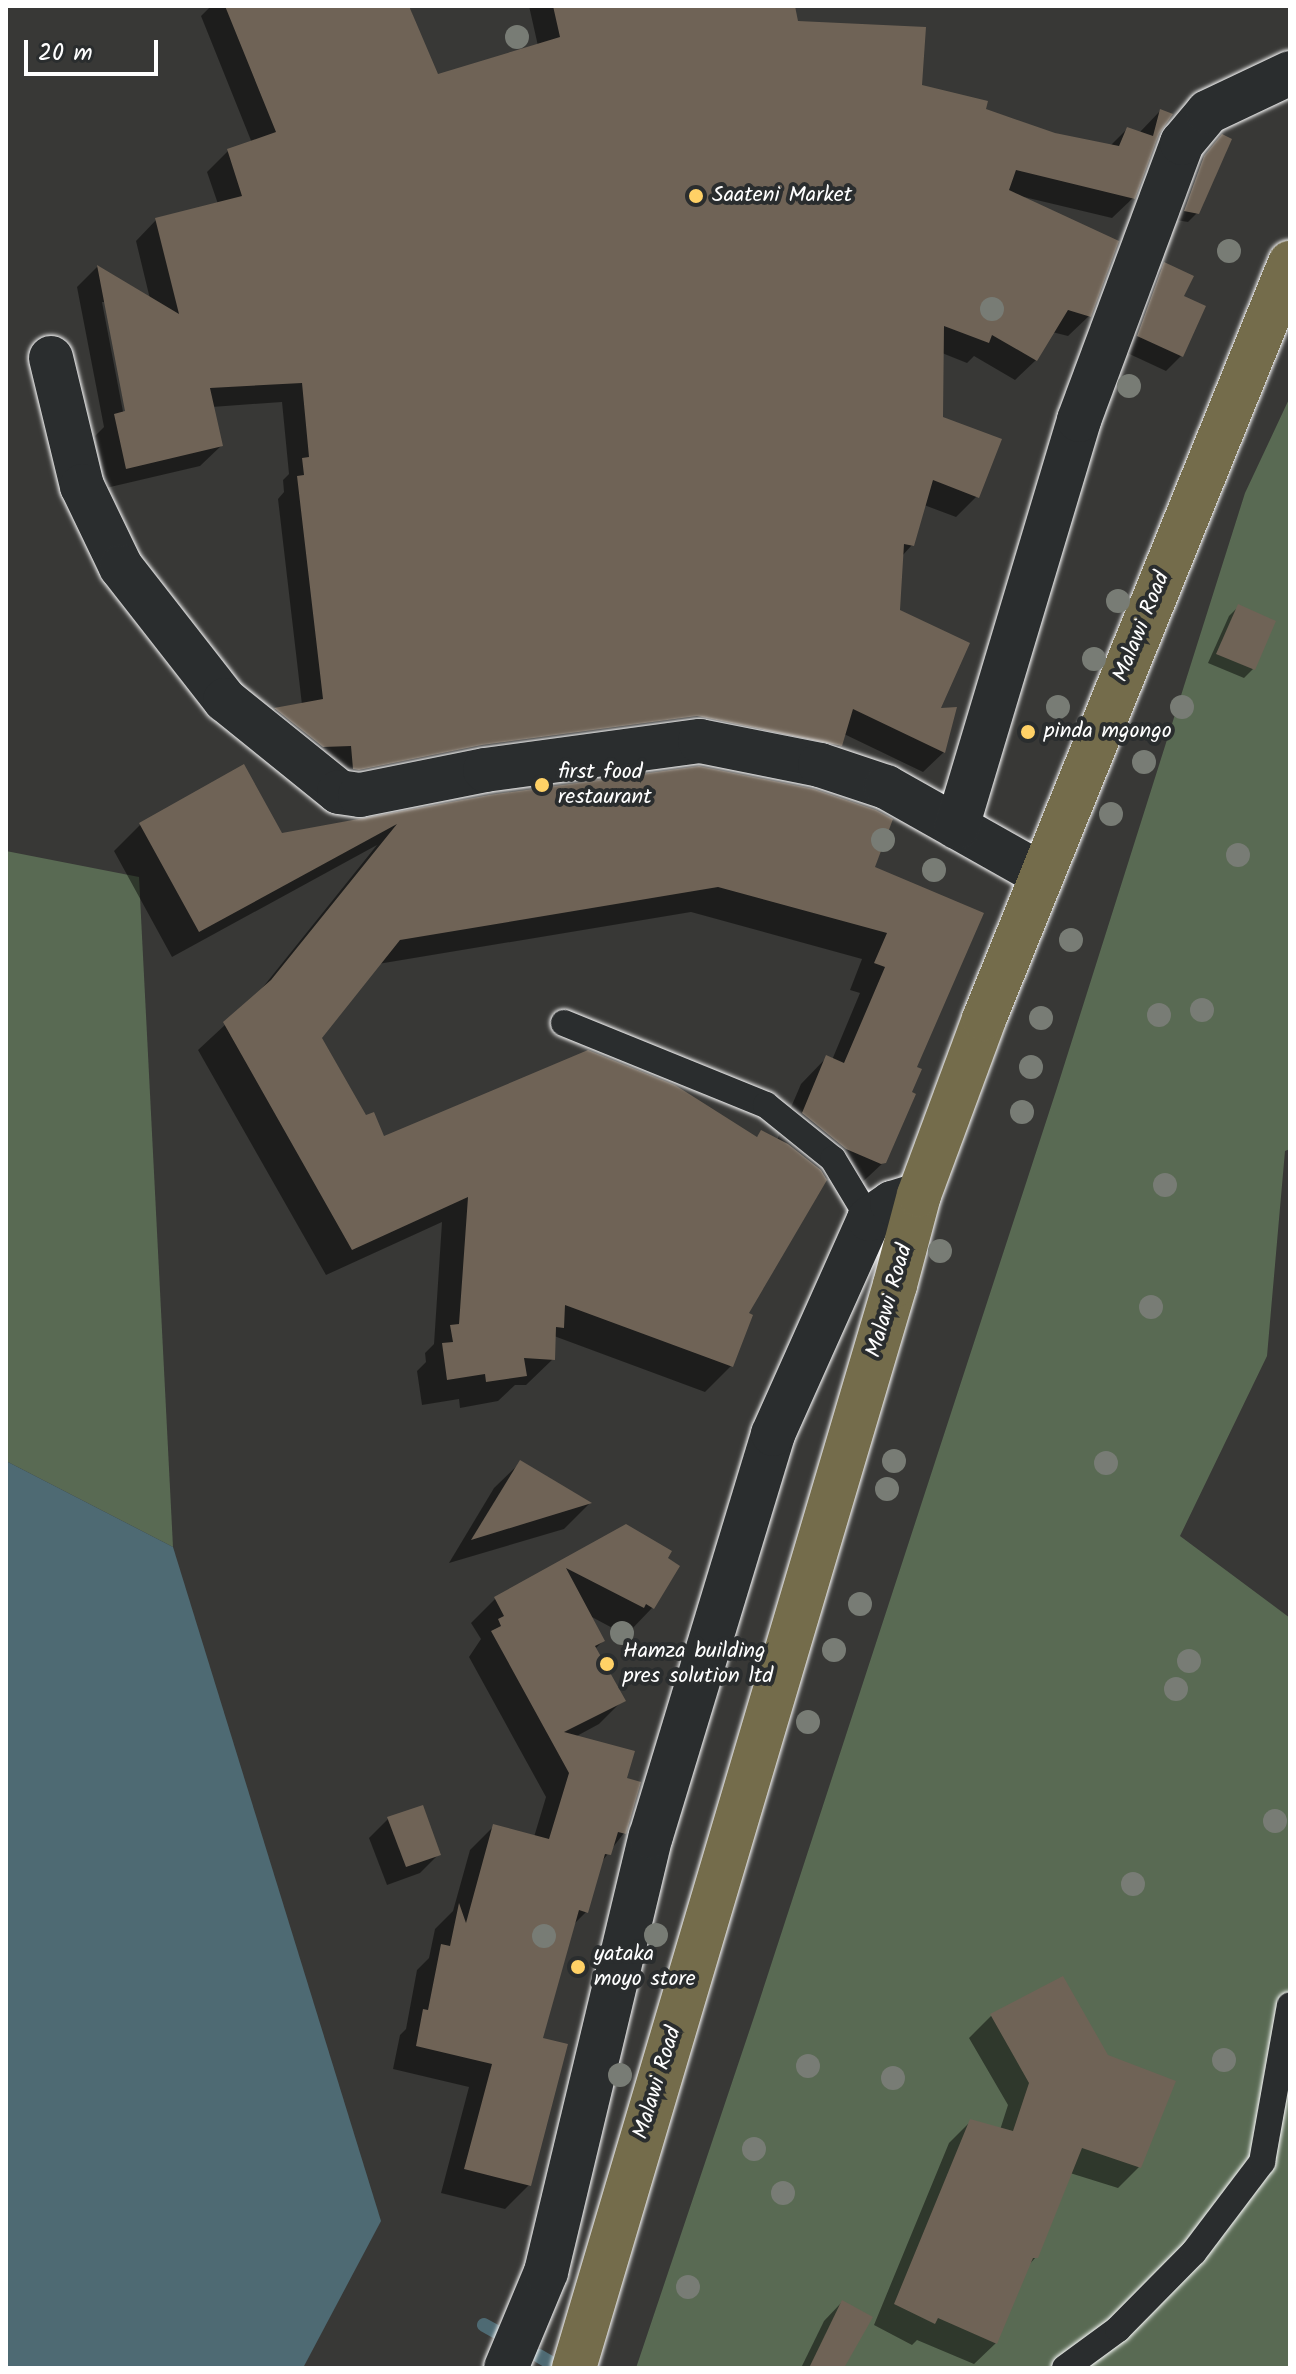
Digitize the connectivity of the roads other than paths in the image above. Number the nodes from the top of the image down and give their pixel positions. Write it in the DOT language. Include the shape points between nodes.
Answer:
graph roads {
  1 [pos="1290,73"];
  2 [pos="1290,263"];
  3 [pos="51,358"];
  4 [pos="957,827"];
  5 [pos="1042,875"];
  6 [pos="564,1023"];
  7 [pos="919,1195"];
  8 [pos="869,1219"];
  9 [pos="1290,2005"];
  10 [pos="506,2368"];
  11 [pos="574,2368"];
  12 [pos="1065,2368"];
  1 -- 4 [label="street" via="1208,112 1182,143 1079,420"];
  2 -- 5 [label="main road, Malawi Road"];
  3 -- 4 [label="street" via="82,486 121,567 225,700 339,792 360,795 485,770 700,741 820,765 886,787"];
  4 -- 5 [label="street"];
  5 -- 7 [label="main road, Malawi Road"];
  6 -- 8 [label="lane" via="766,1105 833,1159"];
  7 -- 8 [label="street" via="892,1203"];
  7 -- 11 [label="main road, Malawi Road"];
  8 -- 10 [label="street" via="773,1434 651,1836 546,2272"];
  9 -- 12 [label="lane" via="1262,2162 1194,2252 1118,2329"];
}
